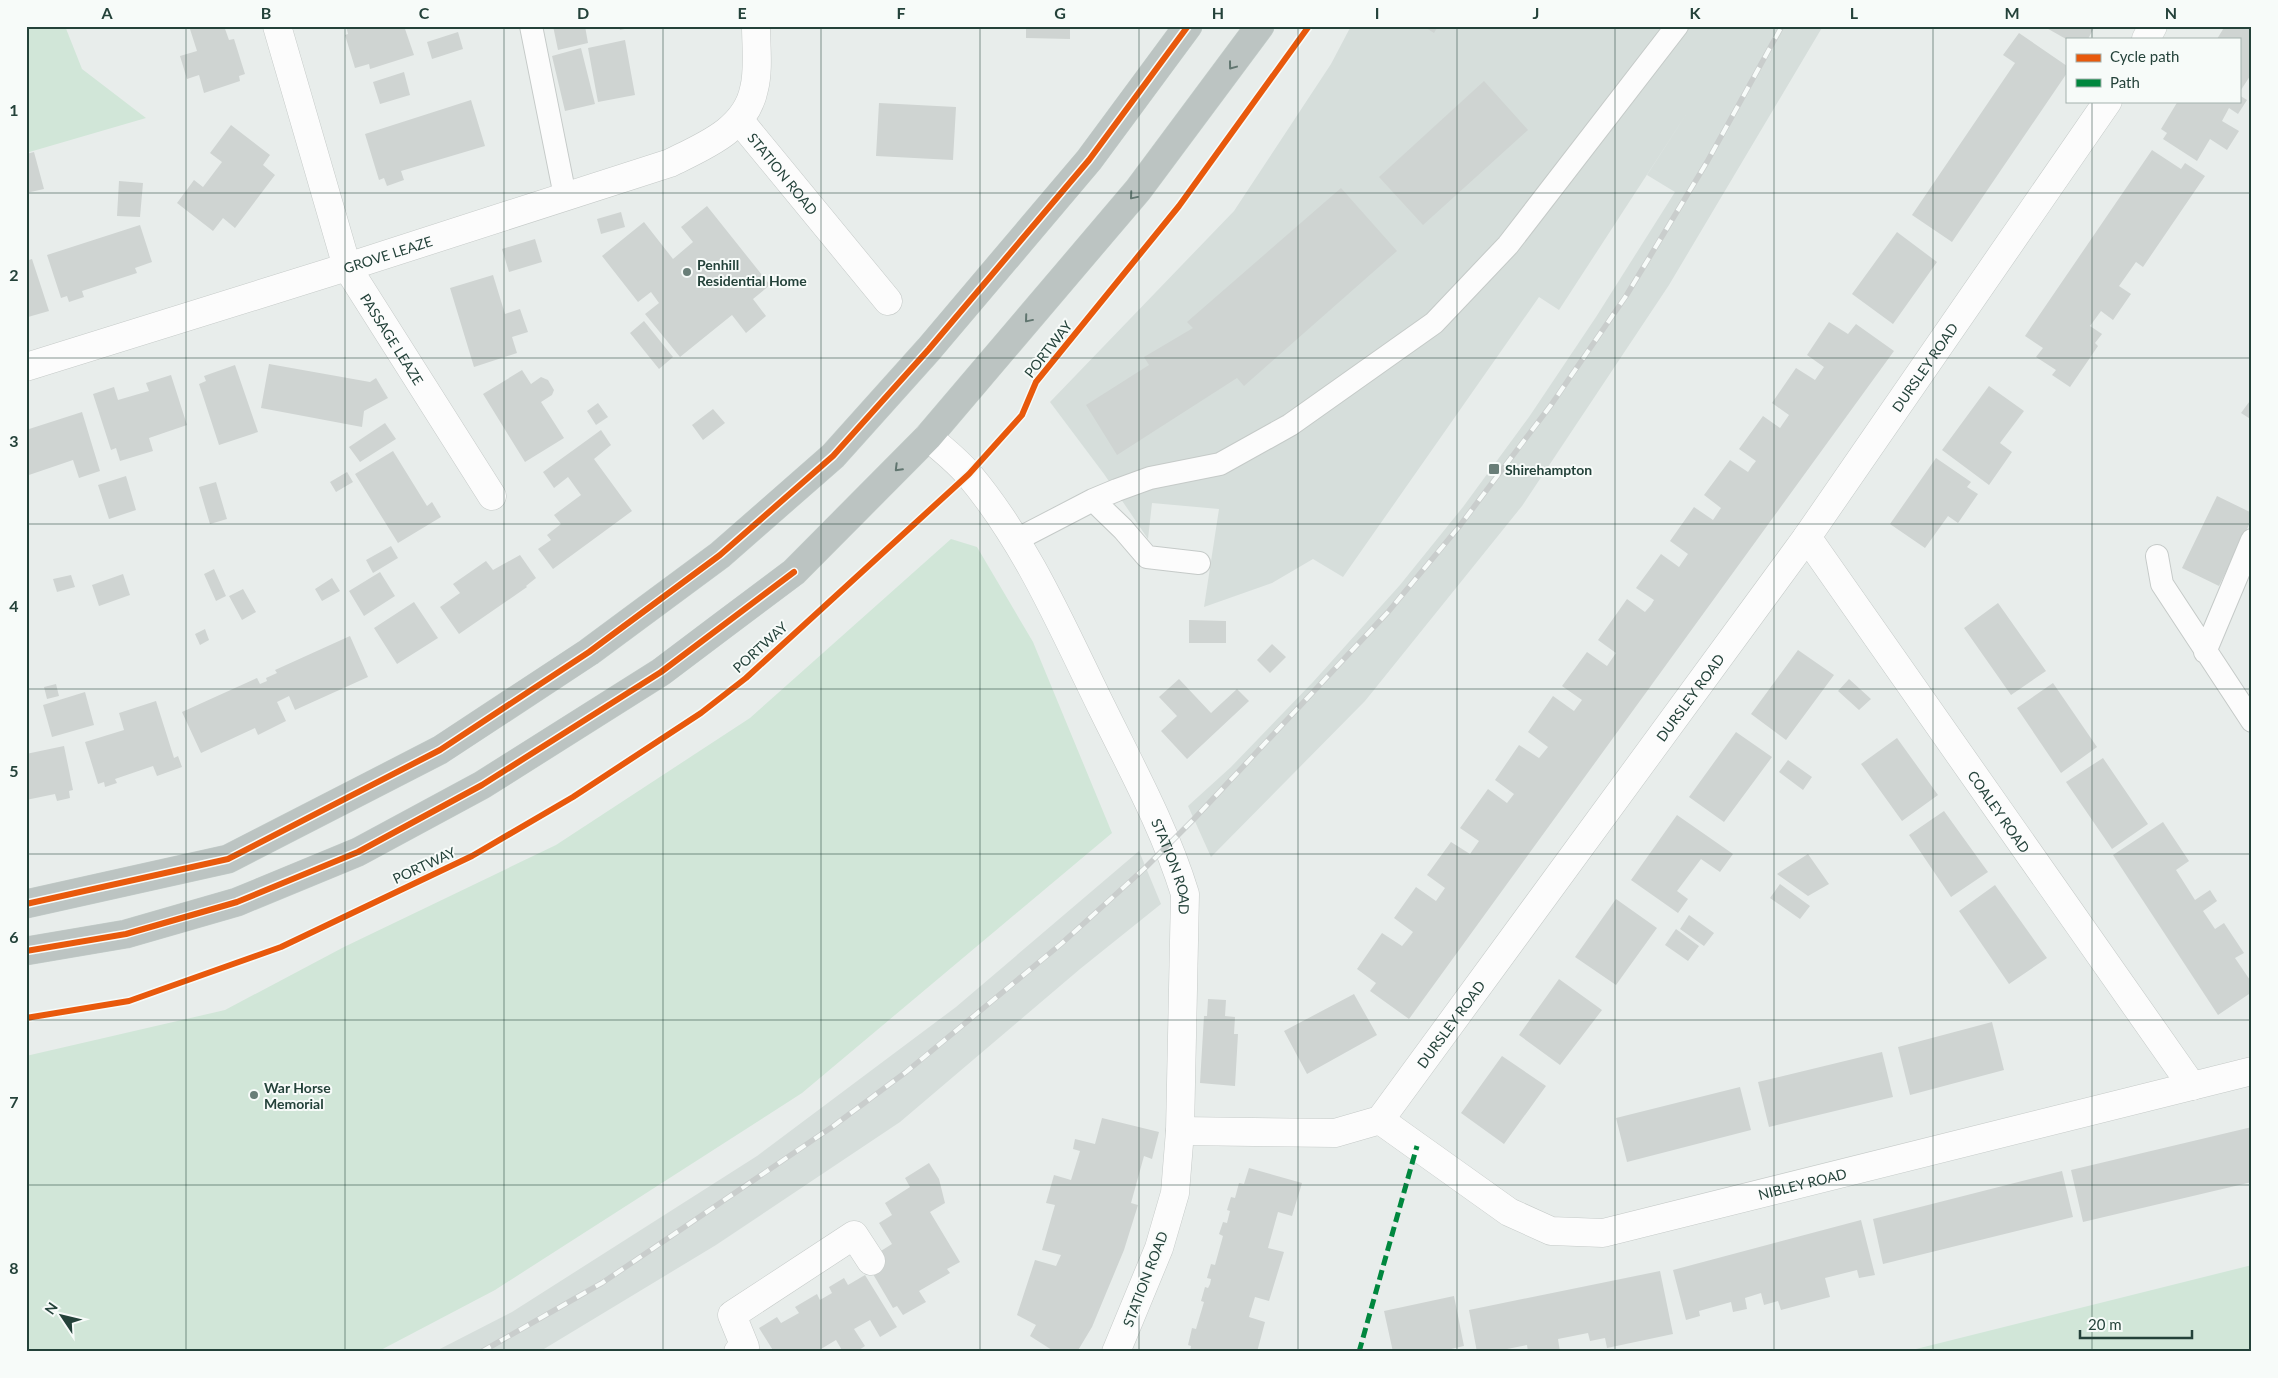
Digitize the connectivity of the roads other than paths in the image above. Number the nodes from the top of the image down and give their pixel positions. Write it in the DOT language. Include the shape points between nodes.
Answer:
graph roads {
  1 [pos="277,26"];
  2 [pos="531,26"];
  3 [pos="756,26"];
  4 [pos="1188,26"];
  5 [pos="1260,26"];
  6 [pos="1677,26"];
  7 [pos="2153,26"];
  8 [pos="2147,38"];
  9 [pos="2107,102"];
  10 [pos="740,121"];
  11 [pos="565,196"];
  12 [pos="347,267"];
  13 [pos="888,301"];
  14 [pos="26,367"];
  15 [pos="928,437"];
  16 [pos="492,496"];
  17 [pos="1093,500"];
  18 [pos="1808,537"];
  19 [pos="1016,540"];
  20 [pos="2252,540"];
  21 [pos="2157,556"];
  22 [pos="1199,563"];
  23 [pos="2205,652"];
  24 [pos="2252,721"];
  25 [pos="26,904"];
  26 [pos="26,951"];
  27 [pos="2252,1071"];
  28 [pos="2192,1086"];
  29 [pos="1380,1120"];
  30 [pos="1180,1131"];
  31 [pos="871,1261"];
  32 [pos="738,1352"];
  33 [pos="1116,1352"];
  1 -- 12 [label="street, PASSAGE LEAZE"];
  2 -- 11 [label="lane"];
  3 -- 10 [label="street, STATION ROAD" via="754,89"];
  4 -- 25 [label="highway" via="1089,160 922,356 833,456 720,555 589,652 440,750 228,859"];
  5 -- 15 [label="highway, one-way" via="1138,190"];
  6 -- 17 [label="lane" via="1508,245 1434,323 1290,425 1220,464 1150,478"];
  7 -- 8 [label="street"];
  9 -- 18 [label="street, DURSLEY ROAD"];
  10 -- 11 [label="street, GROVE LEAZE" via="710,143 670,163"];
  10 -- 13 [label="street, STATION ROAD"];
  11 -- 12 [label="street, GROVE LEAZE"];
  12 -- 14 [label="street, GROVE LEAZE"];
  12 -- 16 [label="street, PASSAGE LEAZE"];
  15 -- 19 [label="street, STATION ROAD" via="969,474"];
  15 -- 26 [label="highway, one-way" via="794,572 661,672 482,785 358,852 237,902 126,934"];
  17 -- 19 [label="lane"];
  17 -- 22 [label="lane" via="1147,557"];
  18 -- 28 [label="street, COALEY ROAD"];
  18 -- 29 [label="street, DURSLEY ROAD"];
  19 -- 30 [label="street, STATION ROAD" via="1155,816 1174,858 1185,894"];
  20 -- 23 [label="lane"];
  21 -- 23 [label="lane" via="2162,584"];
  23 -- 24 [label="lane"];
  27 -- 28 [label="street, NIBLEY ROAD"];
  28 -- 29 [label="street, NIBLEY ROAD" via="1603,1233 1551,1230 1509,1212"];
  29 -- 30 [label="street" via="1335,1133"];
  30 -- 33 [label="street, STATION ROAD" via="1175,1193 1160,1248"];
  31 -- 32 [label="street" via="854,1235 732,1315 745,1347"];
}
